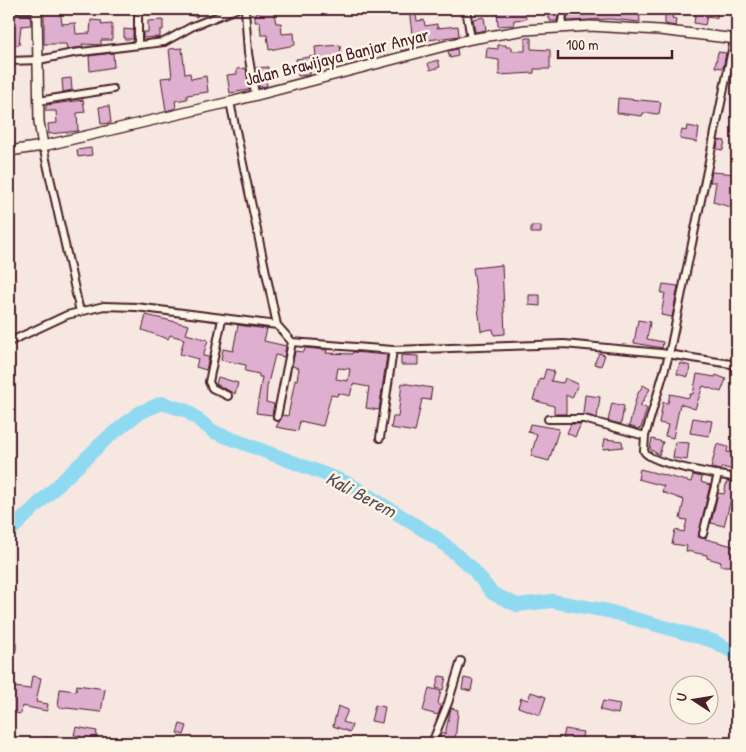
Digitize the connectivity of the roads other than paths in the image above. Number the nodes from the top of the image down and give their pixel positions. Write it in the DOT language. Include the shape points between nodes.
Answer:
graph roads {
  1 [pos="9,9"];
  2 [pos="37,9"];
  3 [pos="138,9"];
  4 [pos="236,9"];
  5 [pos="245,9"];
  6 [pos="466,9"];
  7 [pos="564,9"];
  8 [pos="561,27"];
  9 [pos="471,39"];
  10 [pos="735,40"];
  11 [pos="138,45"];
  12 [pos="39,60"];
  13 [pos="9,61"];
  14 [pos="113,89"];
  15 [pos="255,94"];
  16 [pos="38,101"];
  17 [pos="230,102"];
  18 [pos="43,146"];
  19 [pos="9,151"];
  20 [pos="80,312"];
  21 [pos="222,319"];
  22 [pos="277,325"];
  23 [pos="9,342"];
  24 [pos="292,342"];
  25 [pos="393,350"];
  26 [pos="669,355"];
  27 [pos="737,365"];
  28 [pos="228,396"];
  29 [pos="277,417"];
  30 [pos="548,419"];
  31 [pos="645,436"];
  32 [pos="380,438"];
  33 [pos="718,474"];
  34 [pos="737,478"];
  35 [pos="703,534"];
  36 [pos="461,661"];
  37 [pos="432,743"];
  1 -- 2 [label="street"];
  2 -- 12 [label="street"];
  3 -- 11 [label="street"];
  4 -- 11 [label="street" via="193,26 171,40"];
  5 -- 15 [label="street"];
  6 -- 9 [label="street"];
  7 -- 8 [label="street"];
  8 -- 9 [label="street, Jalan Brawijaya Banjar Anyar"];
  8 -- 10 [label="street, Jalan Brawijaya Banjar Anyar" via="659,30"];
  9 -- 15 [label="street, Jalan Brawijaya Banjar Anyar"];
  10 -- 26 [label="street"];
  11 -- 12 [label="street"];
  12 -- 13 [label="street"];
  12 -- 16 [label="street"];
  14 -- 16 [label="street"];
  15 -- 17 [label="street, Jalan Brawijaya Banjar Anyar"];
  16 -- 18 [label="street"];
  17 -- 18 [label="street, Jalan Brawijaya Banjar Anyar"];
  17 -- 22 [label="street"];
  18 -- 19 [label="street, Jalan Brawijaya Banjar Anyar"];
  18 -- 20 [label="street"];
  20 -- 21 [label="street" via="121,306"];
  20 -- 23 [label="street"];
  21 -- 22 [label="street"];
  21 -- 28 [label="street" via="209,382 212,388"];
  22 -- 24 [label="street"];
  24 -- 25 [label="street"];
  24 -- 29 [label="street"];
  25 -- 26 [label="street" via="564,344"];
  25 -- 32 [label="street"];
  26 -- 27 [label="street"];
  26 -- 31 [label="street"];
  30 -- 31 [label="street" via="584,419"];
  31 -- 33 [label="street" via="644,451 649,457"];
  33 -- 34 [label="street"];
  33 -- 35 [label="street"];
  36 -- 37 [label="street"];
}
